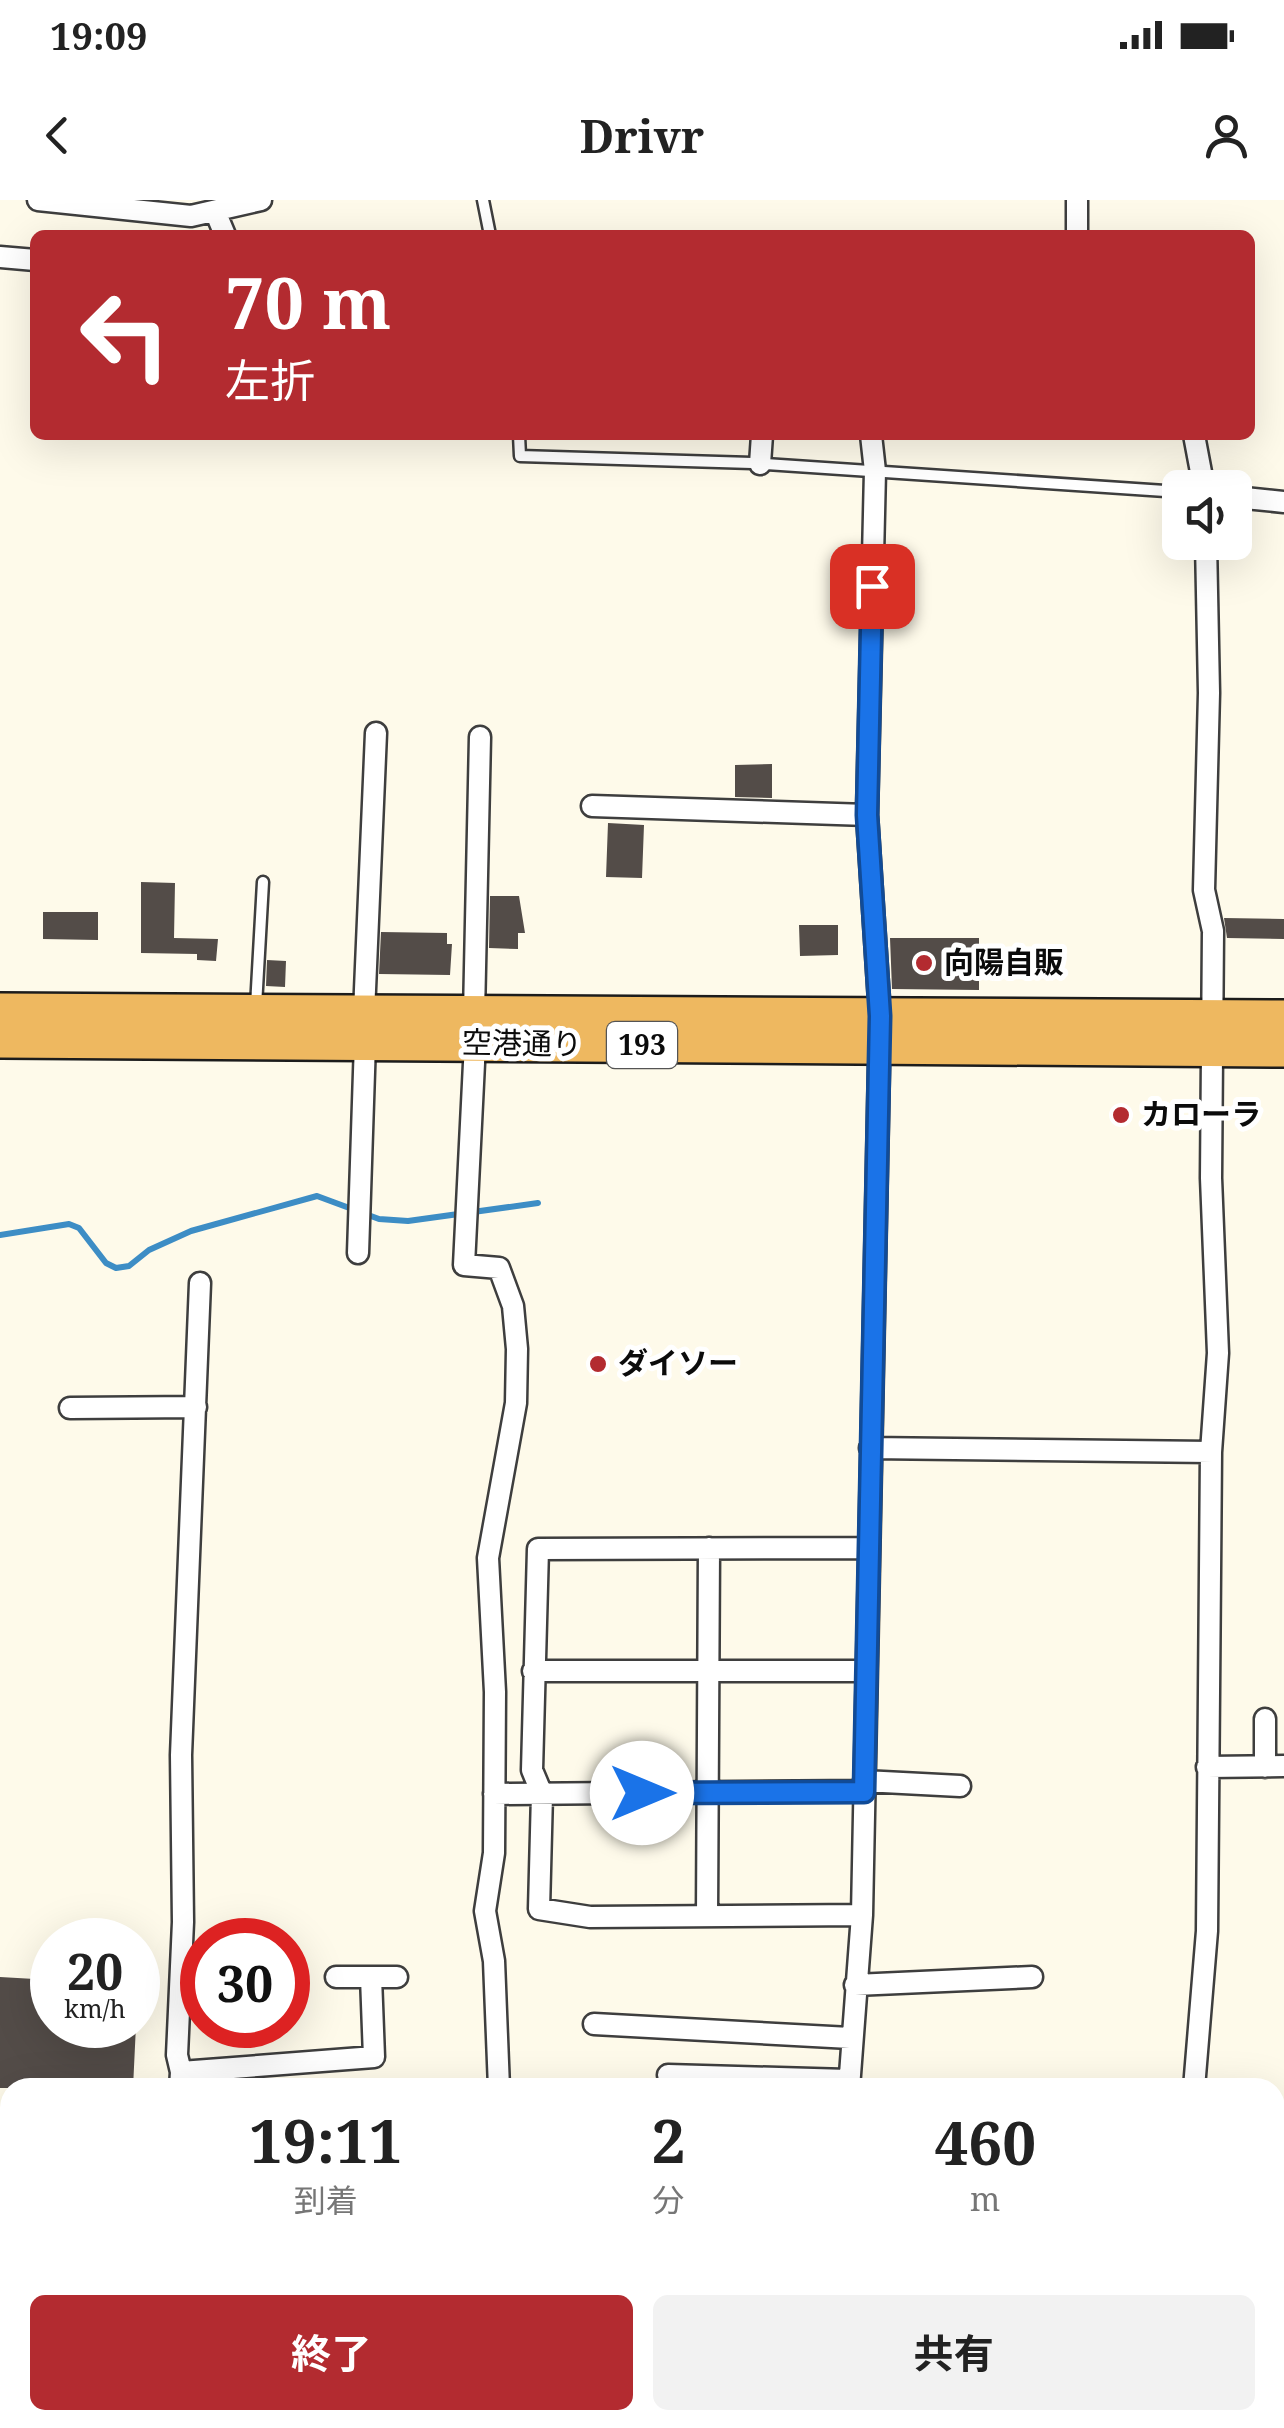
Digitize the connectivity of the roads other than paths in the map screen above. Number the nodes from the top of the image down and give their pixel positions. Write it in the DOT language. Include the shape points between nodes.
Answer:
graph roads {
  1 [pos="38,200"];
  2 [pos="260,200"];
  3 [pos="483,200"];
  4 [pos="1077,200"];
  5 [pos="189,208"];
  6 [pos="215,211"];
  7 [pos="223,230"];
  8 [pos="489,230"];
  9 [pos="1077,230"];
  10 [pos="0,257"];
  11 [pos="30,260"];
  12 [pos="519,440"];
  13 [pos="762,440"];
  14 [pos="872,440"];
  15 [pos="1195,440"];
  16 [pos="760,464"];
  17 [pos="1201,470"];
  18 [pos="875,472"];
  19 [pos="1162,491"];
  20 [pos="1252,499"];
  21 [pos="1284,502"];
  22 [pos="1206,560"];
  23 [pos="376,733"];
  24 [pos="480,737"];
  25 [pos="592,806"];
  26 [pos="867,815"];
  27 [pos="263,882"];
  28 [pos="0,1011"];
  29 [pos="256,1012"];
  30 [pos="1284,1018"];
  31 [pos="365,1028"];
  32 [pos="475,1028"];
  33 [pos="880,1032"];
  34 [pos="1210,1033"];
  35 [pos="0,1040"];
  36 [pos="1284,1049"];
  37 [pos="358,1253"];
  38 [pos="200,1283"];
  39 [pos="196,1407"];
  40 [pos="70,1408"];
  41 [pos="870,1448"];
  42 [pos="1211,1452"];
  43 [pos="709,1548"];
  44 [pos="868,1548"];
  45 [pos="533,1671"];
  46 [pos="710,1671"];
  47 [pos="866,1671"];
  48 [pos="1265,1720"];
  49 [pos="1274,1766"];
  50 [pos="1207,1767"];
  51 [pos="864,1786"];
  52 [pos="960,1786"];
  53 [pos="710,1793"];
  54 [pos="494,1794"];
  55 [pos="542,1794"];
  56 [pos="862,1914"];
  57 [pos="707,1916"];
  58 [pos="336,1977"];
  59 [pos="1032,1977"];
  60 [pos="371,1978"];
  61 [pos="397,1978"];
  62 [pos="855,1985"];
  63 [pos="594,2024"];
  64 [pos="850,2038"];
  65 [pos="668,2075"];
  66 [pos="180,2078"];
  67 [pos="196,2078"];
  68 [pos="499,2078"];
  69 [pos="728,2078"];
  70 [pos="848,2078"];
  71 [pos="1195,2078"];
  1 -- 5 [label="street"];
  2 -- 6 [label="street"];
  3 -- 8 [label="lane"];
  4 -- 9 [label="street"];
  5 -- 6 [label="street"];
  6 -- 7 [label="street"];
  10 -- 11 [label="street"];
  12 -- 16 [label="lane" via="520,456"];
  13 -- 16 [label="street"];
  14 -- 18 [label="street"];
  15 -- 17 [label="street"];
  16 -- 18 [label="lane"];
  18 -- 19 [label="lane"];
  18 -- 26 [label="street"];
  20 -- 21 [label="street"];
  22 -- 34 [label="street"];
  23 -- 31 [label="street"];
  24 -- 32 [label="street"];
  25 -- 26 [label="street"];
  26 -- 33 [label="street"];
  27 -- 29 [label="lane"];
  28 -- 29 [label="highway, 空港通り / 193"];
  29 -- 31 [label="highway, 空港通り / 193"];
  30 -- 34 [label="highway, 空港通り / 193"];
  31 -- 32 [label="highway, 空港通り / 193"];
  31 -- 35 [label="highway, 空港通り / 193"];
  31 -- 37 [label="street"];
  32 -- 33 [label="highway, 空港通り / 193"];
  32 -- 54 [label="street" via="464,1264 498,1268 506,1280 517,1349 516,1403 488,1558"];
  33 -- 34 [label="highway, 空港通り / 193"];
  33 -- 41 [label="street"];
  34 -- 36 [label="highway, 空港通り / 193"];
  34 -- 42 [label="street" via="1218,1352"];
  38 -- 39 [label="street"];
  39 -- 40 [label="street"];
  39 -- 66 [label="street" via="181,1755"];
  41 -- 42 [label="street"];
  41 -- 44 [label="street"];
  42 -- 50 [label="street"];
  43 -- 44 [label="street"];
  43 -- 45 [label="street" via="538,1550"];
  43 -- 46 [label="street"];
  44 -- 47 [label="street"];
  45 -- 46 [label="street"];
  45 -- 55 [label="street" via="532,1770"];
  46 -- 47 [label="street"];
  46 -- 53 [label="street"];
  47 -- 51 [label="street"];
  48 -- 49 [label="street"];
  49 -- 50 [label="street"];
  50 -- 71 [label="street" via="1207,1932"];
  51 -- 52 [label="street"];
  51 -- 53 [label="street"];
  51 -- 56 [label="street"];
  53 -- 55 [label="street"];
  53 -- 57 [label="street"];
  54 -- 55 [label="street"];
  54 -- 68 [label="street" via="485,1912"];
  55 -- 57 [label="street" via="539,1909 590,1917"];
  56 -- 57 [label="street"];
  56 -- 62 [label="street"];
  58 -- 60 [label="street"];
  59 -- 62 [label="street"];
  60 -- 61 [label="street"];
  60 -- 67 [label="street" via="374,2056"];
  62 -- 64 [label="street"];
  63 -- 64 [label="street"];
  64 -- 70 [label="street"];
  65 -- 69 [label="street"];
}
